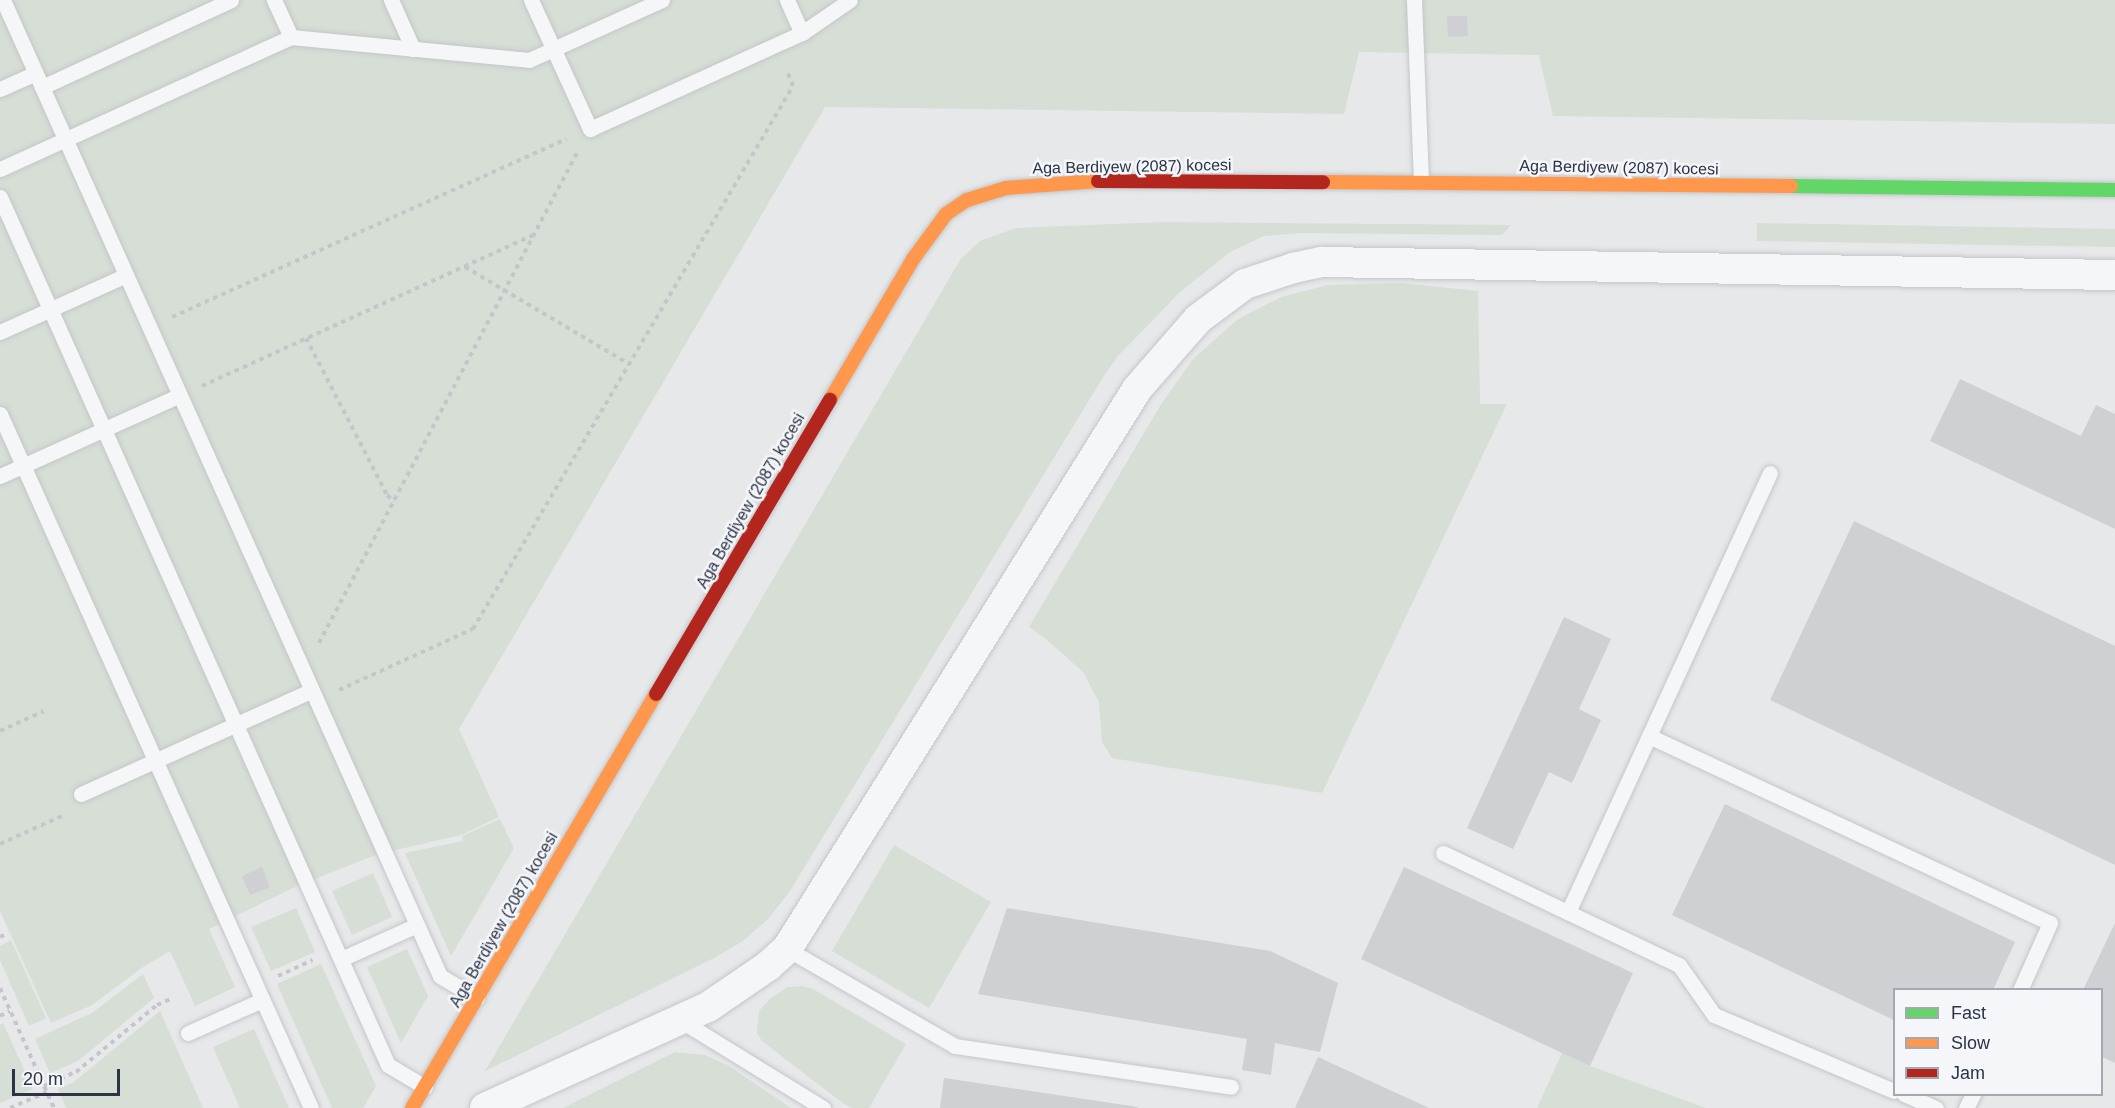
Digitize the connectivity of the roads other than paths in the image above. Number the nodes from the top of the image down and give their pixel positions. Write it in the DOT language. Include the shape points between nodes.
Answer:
graph roads {
  1 [pos="3,0"];
  2 [pos="231,0"];
  3 [pos="274,0"];
  4 [pos="391,0"];
  5 [pos="531,0"];
  6 [pos="662,0"];
  7 [pos="787,0"];
  8 [pos="850,0"];
  9 [pos="1414,0"];
  10 [pos="802,33"];
  11 [pos="291,37"];
  12 [pos="413,49"];
  13 [pos="553,50"];
  14 [pos="39,80"];
  15 [pos="0,89"];
  16 [pos="66,139"];
  17 [pos="0,169"];
  18 [pos="1420,182"];
  19 [pos="2115,190"];
  20 [pos="0,196"];
  21 [pos="126,275"];
  22 [pos="2115,275"];
  23 [pos="51,309"];
  24 [pos="0,332"];
  25 [pos="180,395"];
  26 [pos="0,414"];
  27 [pos="104,430"];
  28 [pos="23,466"];
  29 [pos="1770,473"];
  30 [pos="0,476"];
  31 [pos="314,695"];
  32 [pos="236,724"];
  33 [pos="1649,736"];
  34 [pos="155,760"];
  35 [pos="81,794"];
  36 [pos="1443,853"];
  37 [pos="1568,912"];
  38 [pos="417,925"];
  39 [pos="787,950"];
  40 [pos="339,954"];
  41 [pos="2021,988"];
  42 [pos="259,993"];
  43 [pos="477,998"];
  44 [pos="680,1020"];
  45 [pos="188,1033"];
  46 [pos="425,1087"];
  47 [pos="1231,1087"];
  48 [pos="1893,1091"];
  49 [pos="1906,1096"];
  50 [pos="310,1108"];
  51 [pos="412,1108"];
  52 [pos="485,1108"];
  53 [pos="823,1108"];
  54 [pos="1936,1108"];
  1 -- 14 [label="lane"];
  2 -- 14 [label="lane"];
  3 -- 11 [label="lane"];
  4 -- 12 [label="lane"];
  5 -- 13 [label="lane"];
  6 -- 13 [label="lane"];
  7 -- 10 [label="lane"];
  8 -- 10 [label="lane"];
  9 -- 18 [label="lane"];
  10 -- 13 [label="lane" via="590,129"];
  11 -- 12 [label="lane"];
  11 -- 16 [label="lane"];
  12 -- 13 [label="lane" via="530,60"];
  14 -- 15 [label="lane"];
  14 -- 16 [label="lane"];
  16 -- 17 [label="lane"];
  16 -- 21 [label="lane"];
  18 -- 19 [label="street, Aga Berdiyew (2087) kocesi"];
  18 -- 43 [label="street, Aga Berdiyew (2087) kocesi" via="1056,182 984,193 946,214 913,258"];
  20 -- 23 [label="lane"];
  21 -- 23 [label="lane"];
  21 -- 25 [label="lane"];
  22 -- 39 [label="street" via="1322,262 1293,267 1245,284 1198,320 1137,389"];
  23 -- 24 [label="lane"];
  23 -- 27 [label="lane"];
  25 -- 27 [label="lane"];
  25 -- 31 [label="lane"];
  26 -- 28 [label="lane"];
  27 -- 28 [label="lane"];
  27 -- 32 [label="lane"];
  28 -- 30 [label="lane"];
  28 -- 34 [label="lane"];
  29 -- 33 [label="lane"];
  31 -- 32 [label="lane"];
  31 -- 38 [label="lane"];
  32 -- 34 [label="lane"];
  32 -- 40 [label="lane"];
  33 -- 37 [label="lane"];
  33 -- 41 [label="lane" via="2050,923"];
  34 -- 35 [label="lane"];
  34 -- 42 [label="lane"];
  36 -- 37 [label="lane"];
  37 -- 48 [label="lane" via="1679,965 1714,1015"];
  38 -- 40 [label="lane"];
  38 -- 43 [label="lane" via="440,976"];
  39 -- 44 [label="street" via="708,1007"];
  39 -- 47 [label="lane" via="955,1046"];
  40 -- 46 [label="lane" via="388,1065"];
  42 -- 45 [label="lane"];
  42 -- 50 [label="lane"];
  43 -- 46 [label="street, Aga Berdiyew (2087) kocesi"];
  44 -- 52 [label="street"];
  44 -- 53 [label="lane"];
  46 -- 51 [label="street, Aga Berdiyew (2087) kocesi"];
  49 -- 54 [label="lane"];
}
